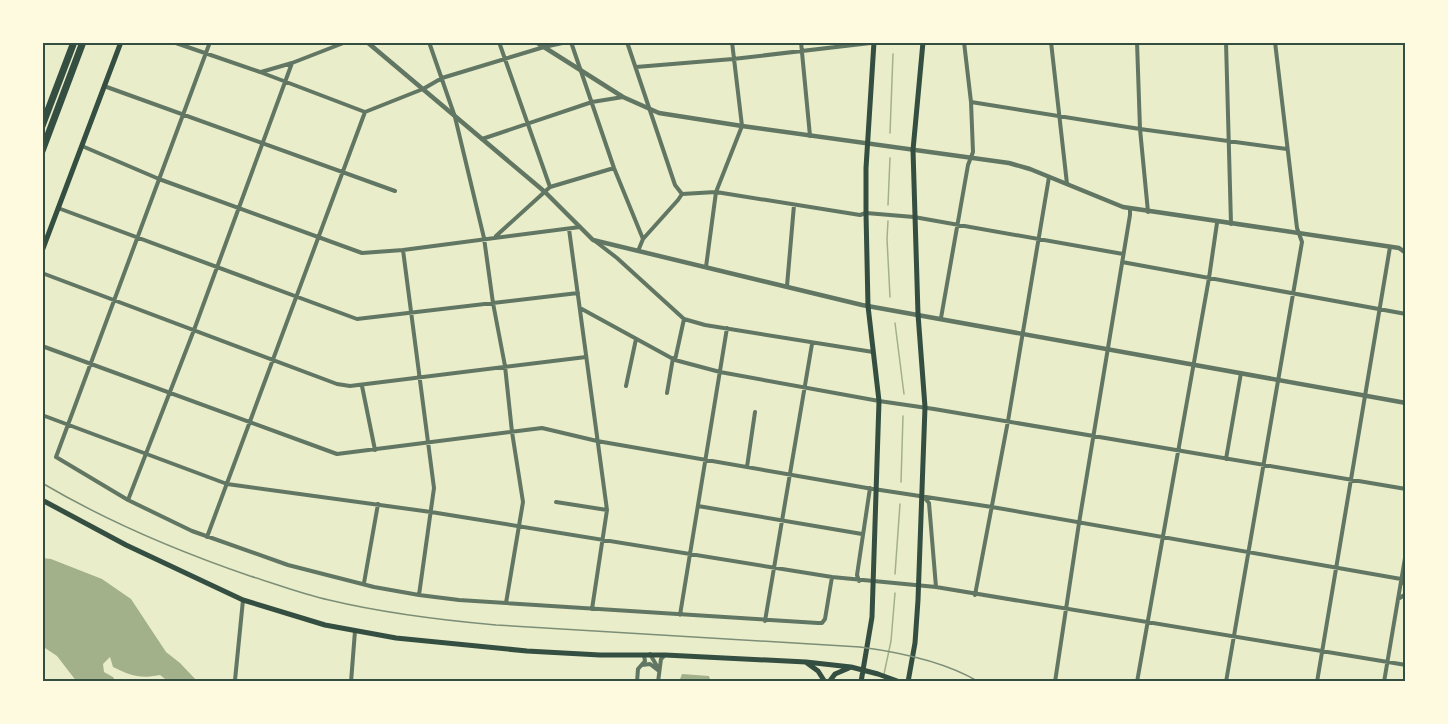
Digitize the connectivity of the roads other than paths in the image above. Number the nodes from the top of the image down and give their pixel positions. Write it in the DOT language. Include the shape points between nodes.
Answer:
graph roads {
  1 [pos="74,42"];
  2 [pos="83,42"];
  3 [pos="121,42"];
  4 [pos="173,42"];
  5 [pos="210,42"];
  6 [pos="346,42"];
  7 [pos="368,42"];
  8 [pos="429,42"];
  9 [pos="499,42"];
  10 [pos="536,42"];
  11 [pos="569,42"];
  12 [pos="627,42"];
  13 [pos="732,42"];
  14 [pos="801,42"];
  15 [pos="876,42"];
  16 [pos="922,42"];
  17 [pos="964,42"];
  18 [pos="1051,42"];
  19 [pos="1137,42"];
  20 [pos="1227,42"];
  21 [pos="1275,42"];
  22 [pos="544,47"];
  23 [pos="802,51"];
  24 [pos="205,54"];
  25 [pos="733,59"];
  26 [pos="506,60"];
  27 [pos="292,63"];
  28 [pos="636,67"];
  29 [pos="260,72"];
  30 [pos="582,72"];
  31 [pos="442,78"];
  32 [pos="286,82"];
  33 [pos="104,86"];
  34 [pos="423,89"];
  35 [pos="623,98"];
  36 [pos="592,102"];
  37 [pos="971,102"];
  38 [pos="649,109"];
  39 [pos="365,112"];
  40 [pos="182,114"];
  41 [pos="1058,116"];
  42 [pos="455,117"];
  43 [pos="527,124"];
  44 [pos="42,126"];
  45 [pos="742,126"];
  46 [pos="1140,129"];
  47 [pos="810,136"];
  48 [pos="482,140"];
  49 [pos="1229,141"];
  50 [pos="264,143"];
  51 [pos="868,144"];
  52 [pos="81,146"];
  53 [pos="1287,149"];
  54 [pos="913,150"];
  55 [pos="42,151"];
  56 [pos="971,158"];
  57 [pos="614,168"];
  58 [pos="343,171"];
  59 [pos="1049,177"];
  60 [pos="159,179"];
  61 [pos="1067,184"];
  62 [pos="550,187"];
  63 [pos="395,191"];
  64 [pos="545,192"];
  65 [pos="716,192"];
  66 [pos="682,194"];
  67 [pos="794,205"];
  68 [pos="57,208"];
  69 [pos="240,208"];
  70 [pos="1130,208"];
  71 [pos="1148,212"];
  72 [pos="866,213"];
  73 [pos="914,217"];
  74 [pos="1217,223"];
  75 [pos="1231,225"];
  76 [pos="956,226"];
  77 [pos="580,227"];
  78 [pos="569,229"];
  79 [pos="1299,234"];
  80 [pos="318,236"];
  81 [pos="136,237"];
  82 [pos="496,237"];
  83 [pos="484,238"];
  84 [pos="643,239"];
  85 [pos="594,240"];
  86 [pos="1038,240"];
  87 [pos="619,246"];
  88 [pos="1406,246"];
  89 [pos="1390,247"];
  90 [pos="1399,248"];
  91 [pos="403,250"];
  92 [pos="42,251"];
  93 [pos="638,251"];
  94 [pos="1406,253"];
  95 [pos="1123,254"];
  96 [pos="617,258"];
  97 [pos="1122,262"];
  98 [pos="217,267"];
  99 [pos="706,267"];
  100 [pos="42,273"];
  101 [pos="1209,278"];
  102 [pos="787,286"];
  103 [pos="578,293"];
  104 [pos="1293,295"];
  105 [pos="295,296"];
  106 [pos="114,300"];
  107 [pos="493,303"];
  108 [pos="868,306"];
  109 [pos="580,308"];
  110 [pos="1379,310"];
  111 [pos="411,313"];
  112 [pos="918,314"];
  113 [pos="1406,315"];
  114 [pos="941,318"];
  115 [pos="684,319"];
  116 [pos="727,328"];
  117 [pos="194,330"];
  118 [pos="1022,334"];
  119 [pos="636,339"];
  120 [pos="812,344"];
  121 [pos="42,346"];
  122 [pos="1107,349"];
  123 [pos="873,352"];
  124 [pos="586,357"];
  125 [pos="674,359"];
  126 [pos="273,360"];
  127 [pos="90,364"];
  128 [pos="1194,364"];
  129 [pos="505,366"];
  130 [pos="720,372"];
  131 [pos="1241,373"];
  132 [pos="420,378"];
  133 [pos="1279,380"];
  134 [pos="362,386"];
  135 [pos="626,386"];
  136 [pos="805,388"];
  137 [pos="170,393"];
  138 [pos="667,393"];
  139 [pos="1365,396"];
  140 [pos="879,401"];
  141 [pos="1406,403"];
  142 [pos="926,407"];
  143 [pos="755,412"];
  144 [pos="42,415"];
  145 [pos="1008,421"];
  146 [pos="250,422"];
  147 [pos="68,425"];
  148 [pos="512,432"];
  149 [pos="1093,436"];
  150 [pos="597,441"];
  151 [pos="428,443"];
  152 [pos="375,450"];
  153 [pos="1178,450"];
  154 [pos="147,455"];
  155 [pos="705,459"];
  156 [pos="1226,459"];
  157 [pos="1263,465"];
  158 [pos="747,467"];
  159 [pos="790,474"];
  160 [pos="1351,480"];
  161 [pos="226,484"];
  162 [pos="872,488"];
  163 [pos="1406,489"];
  164 [pos="921,495"];
  165 [pos="42,500"];
  166 [pos="128,500"];
  167 [pos="556,502"];
  168 [pos="378,504"];
  169 [pos="698,506"];
  170 [pos="992,507"];
  171 [pos="607,510"];
  172 [pos="431,513"];
  173 [pos="782,520"];
  174 [pos="1079,523"];
  175 [pos="518,526"];
  176 [pos="862,534"];
  177 [pos="207,537"];
  178 [pos="1162,537"];
  179 [pos="603,540"];
  180 [pos="1247,552"];
  181 [pos="1406,552"];
  182 [pos="690,553"];
  183 [pos="1335,567"];
  184 [pos="774,568"];
  185 [pos="832,577"];
  186 [pos="1401,579"];
  187 [pos="859,581"];
  188 [pos="363,584"];
  189 [pos="1406,586"];
  190 [pos="936,587"];
  191 [pos="975,594"];
  192 [pos="1406,594"];
  193 [pos="419,595"];
  194 [pos="1398,599"];
  195 [pos="243,600"];
  196 [pos="506,603"];
  197 [pos="592,609"];
  198 [pos="1067,609"];
  199 [pos="680,615"];
  200 [pos="765,621"];
  201 [pos="1148,622"];
  202 [pos="355,631"];
  203 [pos="1234,637"];
  204 [pos="1322,651"];
  205 [pos="646,654"];
  206 [pos="665,655"];
  207 [pos="1388,661"];
  208 [pos="806,662"];
  209 [pos="1406,664"];
  210 [pos="641,666"];
  211 [pos="851,667"];
  212 [pos="659,672"];
  213 [pos="235,681"];
  214 [pos="351,682"];
  215 [pos="637,682"];
  216 [pos="658,682"];
  217 [pos="827,682"];
  218 [pos="861,682"];
  219 [pos="900,682"];
  220 [pos="908,682"];
  221 [pos="1055,682"];
  222 [pos="1137,682"];
  223 [pos="1226,682"];
  224 [pos="1317,682"];
  225 [pos="1384,682"];
  1 -- 44 [label="highway"];
  2 -- 55 [label="highway"];
  3 -- 33 [label="main road"];
  4 -- 24 [label="street"];
  5 -- 24 [label="street"];
  6 -- 27 [label="street"];
  7 -- 34 [label="street"];
  8 -- 31 [label="street"];
  9 -- 26 [label="street"];
  10 -- 22 [label="street"];
  11 -- 22 [label="street"];
  11 -- 30 [label="street"];
  12 -- 28 [label="street"];
  13 -- 25 [label="street"];
  14 -- 23 [label="street"];
  15 -- 23 [label="street"];
  15 -- 51 [label="main road"];
  16 -- 54 [label="main road"];
  17 -- 37 [label="street"];
  18 -- 41 [label="street"];
  19 -- 46 [label="street"];
  20 -- 49 [label="street"];
  21 -- 53 [label="street"];
  22 -- 26 [label="street"];
  22 -- 30 [label="street"];
  23 -- 25 [label="street"];
  23 -- 47 [label="street"];
  24 -- 29 [label="street"];
  24 -- 40 [label="street"];
  25 -- 28 [label="street"];
  25 -- 45 [label="street"];
  26 -- 31 [label="street"];
  26 -- 43 [label="street"];
  27 -- 29 [label="street"];
  27 -- 32 [label="street"];
  28 -- 38 [label="street"];
  29 -- 32 [label="street"];
  30 -- 35 [label="street"];
  30 -- 36 [label="street"];
  31 -- 34 [label="street"];
  31 -- 42 [label="street"];
  32 -- 39 [label="street"];
  32 -- 50 [label="street"];
  33 -- 40 [label="street"];
  33 -- 52 [label="main road"];
  34 -- 39 [label="street"];
  34 -- 42 [label="street"];
  35 -- 36 [label="street"];
  35 -- 38 [label="street"];
  36 -- 43 [label="street"];
  36 -- 57 [label="street"];
  37 -- 41 [label="street"];
  37 -- 56 [label="street"];
  38 -- 45 [label="street"];
  38 -- 66 [label="street" via="675,185"];
  39 -- 58 [label="street"];
  40 -- 50 [label="street"];
  40 -- 60 [label="street"];
  41 -- 46 [label="street"];
  41 -- 61 [label="street"];
  42 -- 48 [label="street"];
  42 -- 83 [label="street"];
  43 -- 48 [label="street"];
  43 -- 62 [label="street"];
  45 -- 47 [label="street"];
  45 -- 65 [label="street"];
  46 -- 49 [label="street"];
  46 -- 71 [label="street"];
  47 -- 51 [label="street"];
  48 -- 64 [label="street"];
  49 -- 53 [label="street"];
  49 -- 75 [label="street"];
  50 -- 58 [label="street"];
  50 -- 69 [label="street"];
  51 -- 54 [label="street"];
  51 -- 72 [label="main road"];
  52 -- 60 [label="street"];
  52 -- 68 [label="main road"];
  53 -- 79 [label="street"];
  54 -- 56 [label="street"];
  54 -- 73 [label="main road"];
  56 -- 59 [label="street" via="1022,166"];
  56 -- 76 [label="street"];
  57 -- 62 [label="street"];
  57 -- 84 [label="street"];
  58 -- 63 [label="street"];
  58 -- 80 [label="street"];
  59 -- 61 [label="street"];
  59 -- 86 [label="street"];
  60 -- 69 [label="street"];
  60 -- 81 [label="street"];
  61 -- 70 [label="street"];
  62 -- 64 [label="street"];
  64 -- 77 [label="street"];
  64 -- 82 [label="street"];
  65 -- 66 [label="street"];
  65 -- 67 [label="street"];
  65 -- 99 [label="street"];
  66 -- 84 [label="street"];
  67 -- 72 [label="street"];
  67 -- 102 [label="street"];
  68 -- 81 [label="street"];
  68 -- 92 [label="main road"];
  69 -- 80 [label="street"];
  69 -- 98 [label="street"];
  70 -- 71 [label="street"];
  70 -- 95 [label="street"];
  71 -- 74 [label="street"];
  72 -- 73 [label="street"];
  72 -- 108 [label="main road"];
  73 -- 76 [label="street"];
  73 -- 112 [label="main road"];
  74 -- 75 [label="street"];
  74 -- 101 [label="street"];
  75 -- 79 [label="street"];
  76 -- 86 [label="street"];
  76 -- 114 [label="street"];
  77 -- 78 [label="street"];
  77 -- 85 [label="street"];
  78 -- 82 [label="street"];
  78 -- 103 [label="street"];
  79 -- 89 [label="street"];
  79 -- 104 [label="street" via="1302,242"];
  80 -- 91 [label="street" via="362,253"];
  80 -- 105 [label="street"];
  81 -- 98 [label="street"];
  81 -- 106 [label="street"];
  82 -- 83 [label="street"];
  83 -- 91 [label="street"];
  83 -- 107 [label="street"];
  84 -- 93 [label="street"];
  85 -- 87 [label="street"];
  85 -- 96 [label="street"];
  86 -- 95 [label="street"];
  86 -- 118 [label="street"];
  87 -- 93 [label="street"];
  87 -- 96 [label="street"];
  88 -- 90 [label="street"];
  89 -- 90 [label="street"];
  89 -- 110 [label="street"];
  90 -- 94 [label="street"];
  91 -- 111 [label="street"];
  93 -- 99 [label="street"];
  95 -- 97 [label="street"];
  96 -- 115 [label="street"];
  97 -- 101 [label="street"];
  97 -- 122 [label="street"];
  98 -- 105 [label="street"];
  98 -- 117 [label="street"];
  99 -- 102 [label="street"];
  100 -- 106 [label="street"];
  101 -- 104 [label="street"];
  101 -- 128 [label="street"];
  102 -- 108 [label="street"];
  103 -- 107 [label="street"];
  103 -- 109 [label="street"];
  104 -- 110 [label="street"];
  104 -- 133 [label="street"];
  105 -- 111 [label="street" via="357,319"];
  105 -- 126 [label="street"];
  106 -- 117 [label="street"];
  106 -- 127 [label="street"];
  107 -- 111 [label="street"];
  107 -- 129 [label="street"];
  108 -- 112 [label="street"];
  108 -- 123 [label="main road"];
  109 -- 119 [label="street"];
  109 -- 124 [label="street"];
  110 -- 113 [label="street"];
  110 -- 139 [label="street"];
  111 -- 132 [label="street"];
  112 -- 114 [label="street"];
  112 -- 142 [label="main road"];
  114 -- 118 [label="street"];
  115 -- 116 [label="street"];
  115 -- 125 [label="street"];
  116 -- 120 [label="street"];
  116 -- 130 [label="street"];
  117 -- 126 [label="street"];
  117 -- 137 [label="street"];
  118 -- 122 [label="street"];
  118 -- 145 [label="street"];
  119 -- 125 [label="street"];
  119 -- 135 [label="street"];
  120 -- 123 [label="street"];
  120 -- 136 [label="street"];
  121 -- 127 [label="street"];
  122 -- 128 [label="street"];
  122 -- 149 [label="street"];
  123 -- 140 [label="main road"];
  124 -- 129 [label="street"];
  124 -- 150 [label="street"];
  125 -- 130 [label="street"];
  125 -- 138 [label="street"];
  126 -- 134 [label="street" via="337,384"];
  126 -- 146 [label="street"];
  127 -- 137 [label="street"];
  127 -- 147 [label="street"];
  128 -- 131 [label="street"];
  128 -- 153 [label="street"];
  129 -- 132 [label="street"];
  129 -- 148 [label="street"];
  130 -- 136 [label="street"];
  130 -- 155 [label="street"];
  131 -- 133 [label="street"];
  131 -- 156 [label="street"];
  132 -- 134 [label="street"];
  132 -- 151 [label="street"];
  133 -- 139 [label="street"];
  133 -- 157 [label="street"];
  134 -- 152 [label="street"];
  136 -- 140 [label="street"];
  136 -- 159 [label="street"];
  137 -- 146 [label="street"];
  137 -- 154 [label="street"];
  139 -- 141 [label="street"];
  139 -- 160 [label="street"];
  140 -- 142 [label="street"];
  140 -- 162 [label="main road"];
  142 -- 145 [label="street"];
  142 -- 164 [label="main road"];
  143 -- 158 [label="street"];
  144 -- 147 [label="street"];
  145 -- 149 [label="street"];
  145 -- 170 [label="street"];
  146 -- 152 [label="street" via="338,454"];
  146 -- 161 [label="street"];
  147 -- 154 [label="street"];
  147 -- 166 [label="street" via="56,457"];
  148 -- 150 [label="street" via="542,428"];
  148 -- 151 [label="street"];
  148 -- 175 [label="street" via="523,502"];
  149 -- 153 [label="street"];
  149 -- 174 [label="street"];
  150 -- 155 [label="street"];
  150 -- 171 [label="street"];
  151 -- 152 [label="street"];
  151 -- 172 [label="street" via="434,488"];
  153 -- 156 [label="street"];
  153 -- 178 [label="street"];
  154 -- 161 [label="street"];
  154 -- 166 [label="street"];
  155 -- 158 [label="street"];
  155 -- 169 [label="street"];
  156 -- 157 [label="street"];
  157 -- 160 [label="street"];
  157 -- 180 [label="street"];
  158 -- 159 [label="street"];
  159 -- 162 [label="street"];
  159 -- 173 [label="street"];
  160 -- 163 [label="street"];
  160 -- 183 [label="street"];
  161 -- 168 [label="street"];
  161 -- 177 [label="street"];
  162 -- 164 [label="street"];
  162 -- 176 [label="street"];
  162 -- 218 [label="main road" via="871,633"];
  164 -- 170 [label="street"];
  164 -- 190 [label="street" via="929,503"];
  164 -- 220 [label="main road" via="915,644"];
  165 -- 195 [label="main road"];
  166 -- 177 [label="street"];
  167 -- 171 [label="street"];
  168 -- 172 [label="street"];
  168 -- 188 [label="street"];
  169 -- 173 [label="street"];
  169 -- 182 [label="street"];
  170 -- 174 [label="street"];
  170 -- 191 [label="street"];
  171 -- 179 [label="street"];
  172 -- 175 [label="street"];
  172 -- 193 [label="street"];
  173 -- 176 [label="street"];
  173 -- 184 [label="street"];
  174 -- 178 [label="street"];
  174 -- 198 [label="street"];
  175 -- 179 [label="street"];
  175 -- 196 [label="street"];
  176 -- 187 [label="street"];
  177 -- 188 [label="street" via="288,565"];
  178 -- 180 [label="street"];
  178 -- 201 [label="street"];
  179 -- 182 [label="street"];
  179 -- 197 [label="street"];
  180 -- 183 [label="street"];
  180 -- 203 [label="street"];
  181 -- 186 [label="street"];
  182 -- 184 [label="street"];
  182 -- 199 [label="street"];
  183 -- 186 [label="street"];
  183 -- 204 [label="street"];
  184 -- 185 [label="street"];
  184 -- 200 [label="street"];
  185 -- 187 [label="street"];
  185 -- 200 [label="street" via="822,623"];
  186 -- 189 [label="street"];
  186 -- 194 [label="street"];
  187 -- 190 [label="street"];
  188 -- 193 [label="street"];
  190 -- 191 [label="street"];
  191 -- 198 [label="street"];
  192 -- 194 [label="street"];
  193 -- 196 [label="street"];
  194 -- 207 [label="street"];
  195 -- 202 [label="main road"];
  195 -- 213 [label="street"];
  196 -- 197 [label="street"];
  197 -- 199 [label="street"];
  198 -- 201 [label="street"];
  198 -- 221 [label="street"];
  199 -- 200 [label="street"];
  201 -- 203 [label="street"];
  201 -- 222 [label="street"];
  202 -- 205 [label="main road" via="527,651"];
  202 -- 214 [label="street"];
  203 -- 204 [label="street"];
  203 -- 223 [label="street"];
  204 -- 207 [label="street"];
  204 -- 224 [label="street"];
  205 -- 206 [label="main road"];
  205 -- 210 [label="street"];
  205 -- 212 [label="street"];
  206 -- 208 [label="main road"];
  206 -- 212 [label="street"];
  207 -- 209 [label="street"];
  207 -- 225 [label="street"];
  208 -- 211 [label="main road"];
  208 -- 217 [label="main road"];
  210 -- 212 [label="street" via="647,663"];
  210 -- 215 [label="street"];
  211 -- 217 [label="main road"];
  211 -- 219 [label="main road"];
  212 -- 216 [label="street"];
}
